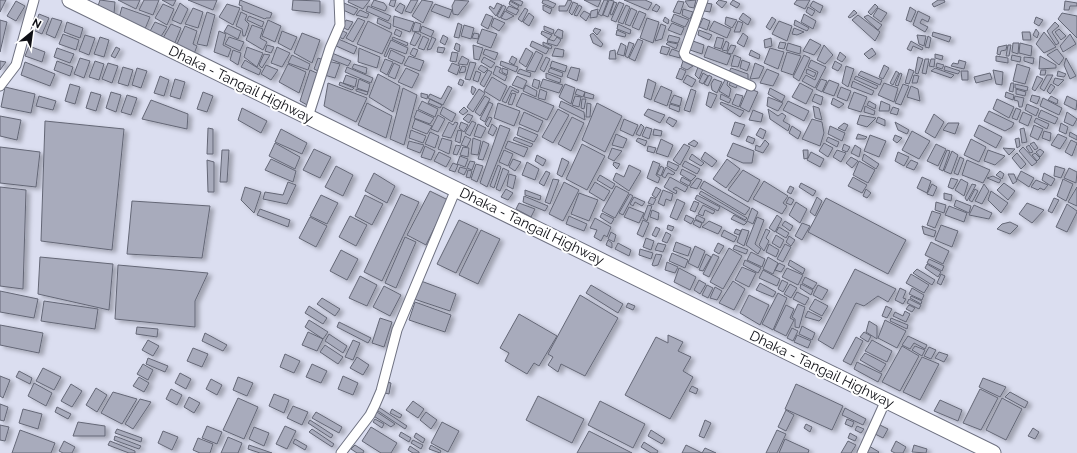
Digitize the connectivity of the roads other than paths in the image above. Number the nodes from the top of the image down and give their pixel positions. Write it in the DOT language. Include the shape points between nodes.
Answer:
graph roads {
  1 [pos="34,0"];
  2 [pos="70,0"];
  3 [pos="339,0"];
  4 [pos="703,0"];
  5 [pos="0,86"];
  6 [pos="751,86"];
  7 [pos="308,117"];
  8 [pos="456,189"];
  9 [pos="886,400"];
  10 [pos="341,453"];
  11 [pos="862,453"];
  12 [pos="993,453"];
  1 -- 5 [label="street" via="16,65"];
  2 -- 7 [label="highway, Dhaka - Tangail Highway"];
  3 -- 7 [label="street" via="340,25"];
  4 -- 6 [label="street" via="684,53 686,57"];
  7 -- 8 [label="highway, Dhaka - Tangail Highway"];
  8 -- 9 [label="highway, Dhaka - Tangail Highway"];
  8 -- 10 [label="street" via="397,330 376,405"];
  9 -- 11 [label="street"];
  9 -- 12 [label="highway, Dhaka - Tangail Highway"];
}
